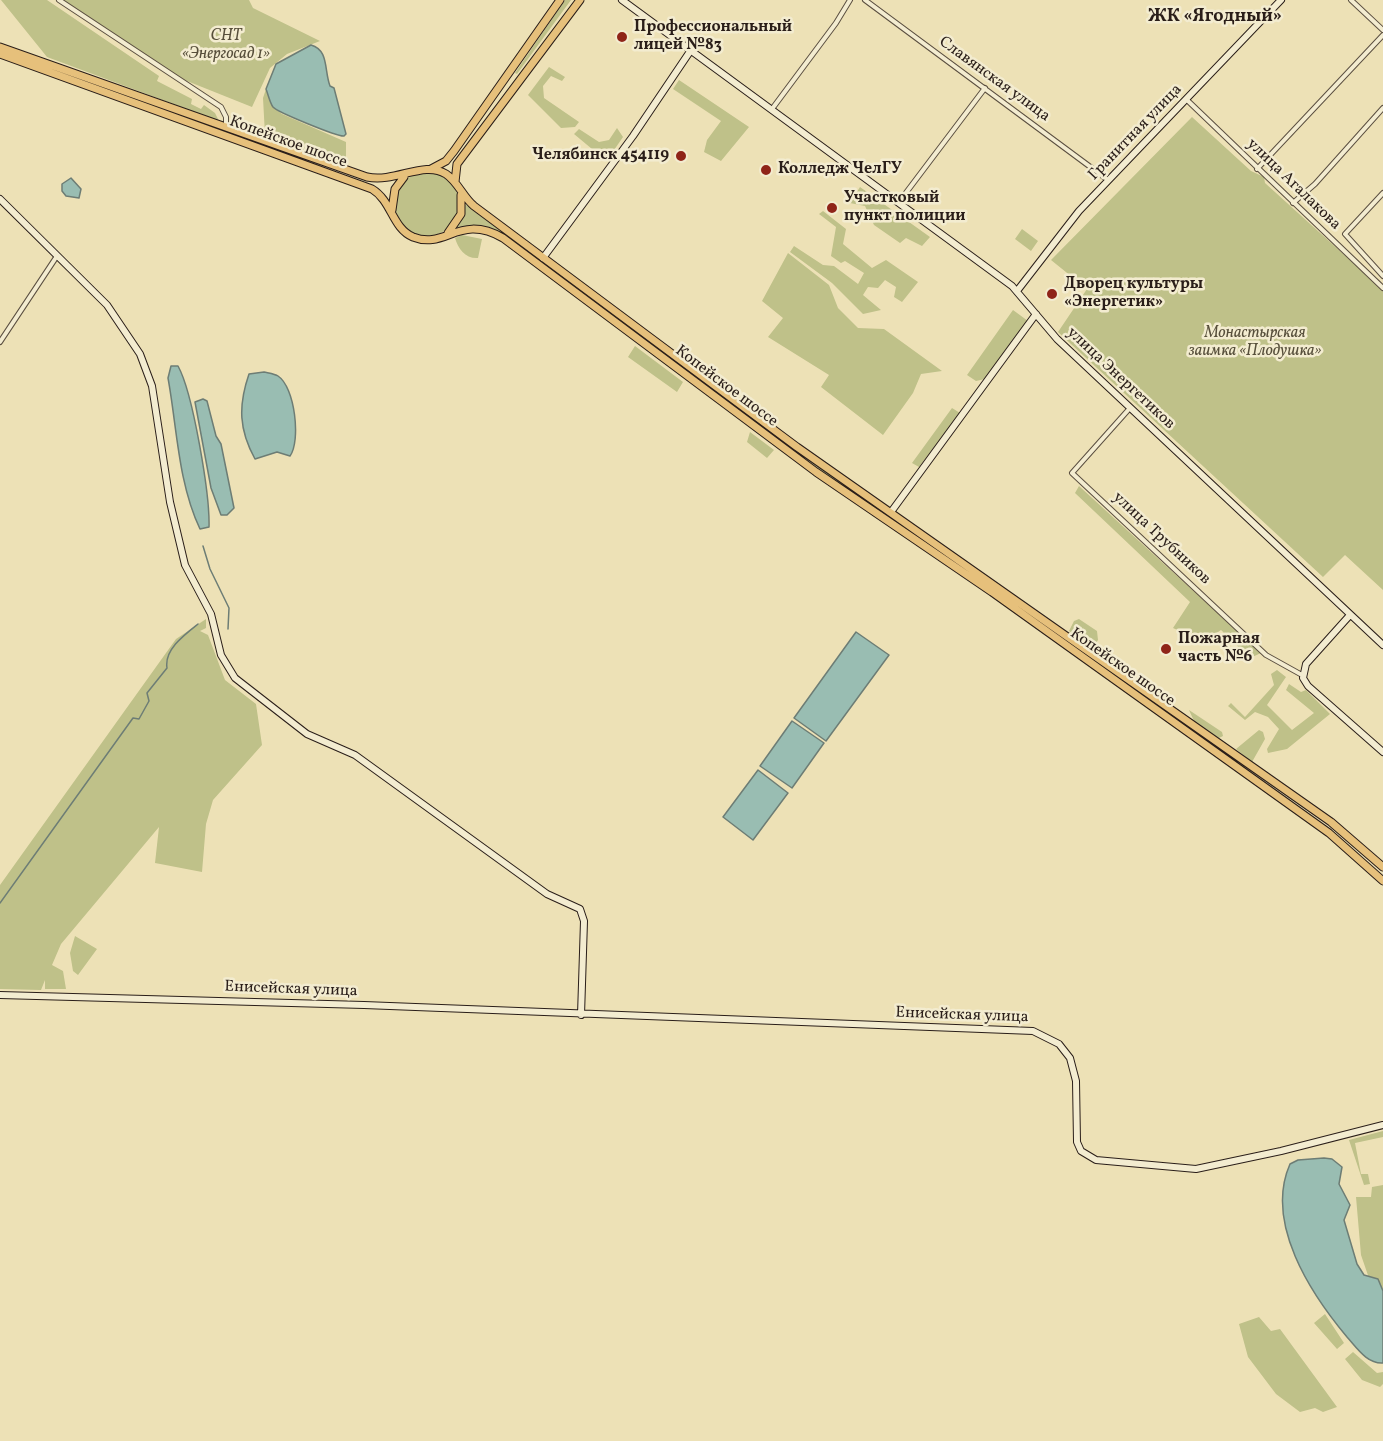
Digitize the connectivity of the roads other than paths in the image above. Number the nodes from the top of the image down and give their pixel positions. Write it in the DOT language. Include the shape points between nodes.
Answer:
graph roads {
  1 [pos="59,0"];
  2 [pos="560,0"];
  3 [pos="580,0"];
  4 [pos="622,0"];
  5 [pos="850,0"];
  6 [pos="865,0"];
  7 [pos="1281,0"];
  8 [pos="1352,0"];
  9 [pos="1383,30"];
  10 [pos="1383,35"];
  11 [pos="0,47"];
  12 [pos="691,50"];
  13 [pos="0,54"];
  14 [pos="510,74"];
  15 [pos="519,81"];
  16 [pos="985,88"];
  17 [pos="1187,100"];
  18 [pos="1383,108"];
  19 [pos="772,109"];
  20 [pos="226,129"];
  21 [pos="431,169"];
  22 [pos="1257,169"];
  23 [pos="409,174"];
  24 [pos="1108,181"];
  25 [pos="455,182"];
  26 [pos="1383,193"];
  27 [pos="461,194"];
  28 [pos="0,199"];
  29 [pos="899,202"];
  30 [pos="1293,203"];
  31 [pos="392,210"];
  32 [pos="440,237"];
  33 [pos="57,256"];
  34 [pos="543,258"];
  35 [pos="1383,276"];
  36 [pos="1383,288"];
  37 [pos="1017,291"];
  38 [pos="1036,314"];
  39 [pos="0,342"];
  40 [pos="1131,408"];
  41 [pos="891,512"];
  42 [pos="886,519"];
  43 [pos="1350,615"];
  44 [pos="1383,635"];
  45 [pos="1380,643"];
  46 [pos="1103,667"];
  47 [pos="1302,675"];
  48 [pos="1125,682"];
  49 [pos="1383,752"];
  50 [pos="1383,867"];
  51 [pos="1383,881"];
  52 [pos="0,995"];
  53 [pos="582,1015"];
  54 [pos="1383,1125"];
  1 -- 20 [label="street, Копейское шоссе" via="221,107"];
  2 -- 14 [label="main road"];
  3 -- 15 [label="main road"];
  4 -- 12 [label="street, улица Энергетиков"];
  5 -- 19 [label="street"];
  6 -- 16 [label="street, Славянская улица"];
  7 -- 17 [label="street, Гранитная улица"];
  8 -- 9 [label="street"];
  10 -- 22 [label="street"];
  11 -- 20 [label="main road, Копейское шоссе"];
  12 -- 19 [label="street, улица Энергетиков"];
  12 -- 34 [label="street"];
  13 -- 31 [label="main road, Копейское шоссе" via="362,185 377,192"];
  14 -- 15 [label="main road"];
  14 -- 21 [label="main road" via="449,158"];
  15 -- 25 [label="main road" via="457,164"];
  16 -- 24 [label="street, Славянская улица"];
  16 -- 29 [label="street"];
  17 -- 22 [label="street, улица Агалакова"];
  17 -- 24 [label="street, Гранитная улица"];
  18 -- 30 [label="street"];
  19 -- 29 [label="street, улица Энергетиков"];
  20 -- 23 [label="main road, Копейское шоссе" via="367,177 384,179"];
  21 -- 23 [label="main road, Копейское шоссе"];
  21 -- 25 [label="main road"];
  22 -- 30 [label="street, улица Агалакова"];
  23 -- 31 [label="main road" via="394,189"];
  24 -- 37 [label="street, Гранитная улица" via="1079,211"];
  25 -- 27 [label="main road, Копейское шоссе"];
  26 -- 35 [label="street" via="1345,234"];
  27 -- 32 [label="main road" via="459,219 450,232"];
  27 -- 34 [label="main road, Копейское шоссе"];
  28 -- 33 [label="street"];
  29 -- 37 [label="street, улица Энергетиков"];
  30 -- 36 [label="street, улица Агалакова"];
  31 -- 32 [label="main road, Копейское шоссе" via="399,227 409,235 424,240"];
  32 -- 42 [label="main road, Копейское шоссе" via="477,228 503,238 816,472"];
  33 -- 39 [label="street"];
  33 -- 53 [label="street" via="107,305 140,354 152,386 178,544 185,566 211,614 221,655 235,678 316,740 355,755 547,894 580,909 584,921"];
  34 -- 41 [label="main road, Копейское шоссе"];
  37 -- 38 [label="street, улица Энергетиков"];
  38 -- 40 [label="street, улица Энергетиков" via="1057,339"];
  38 -- 41 [label="street"];
  40 -- 43 [label="street, улица Энергетиков"];
  40 -- 47 [label="street, улица Трубников" via="1072,473 1266,655"];
  41 -- 42 [label="main road"];
  41 -- 46 [label="main road, Копейское шоссе"];
  42 -- 46 [label="main road, Копейское шоссе"];
  43 -- 45 [label="street, улица Энергетиков"];
  43 -- 47 [label="street" via="1306,664"];
  44 -- 45 [label="street"];
  46 -- 48 [label="main road, Копейское шоссе"];
  47 -- 49 [label="street, улица Трубников" via="1308,686"];
  48 -- 50 [label="main road, Копейское шоссе" via="1331,822"];
  48 -- 51 [label="main road, Копейское шоссе" via="1329,833"];
  52 -- 53 [label="street, Енисейская улица"];
  53 -- 54 [label="street, Енисейская улица" via="1033,1031 1059,1044 1070,1058 1076,1081 1080,1149 1092,1159 1110,1163 1174,1169 1215,1167"];
}
